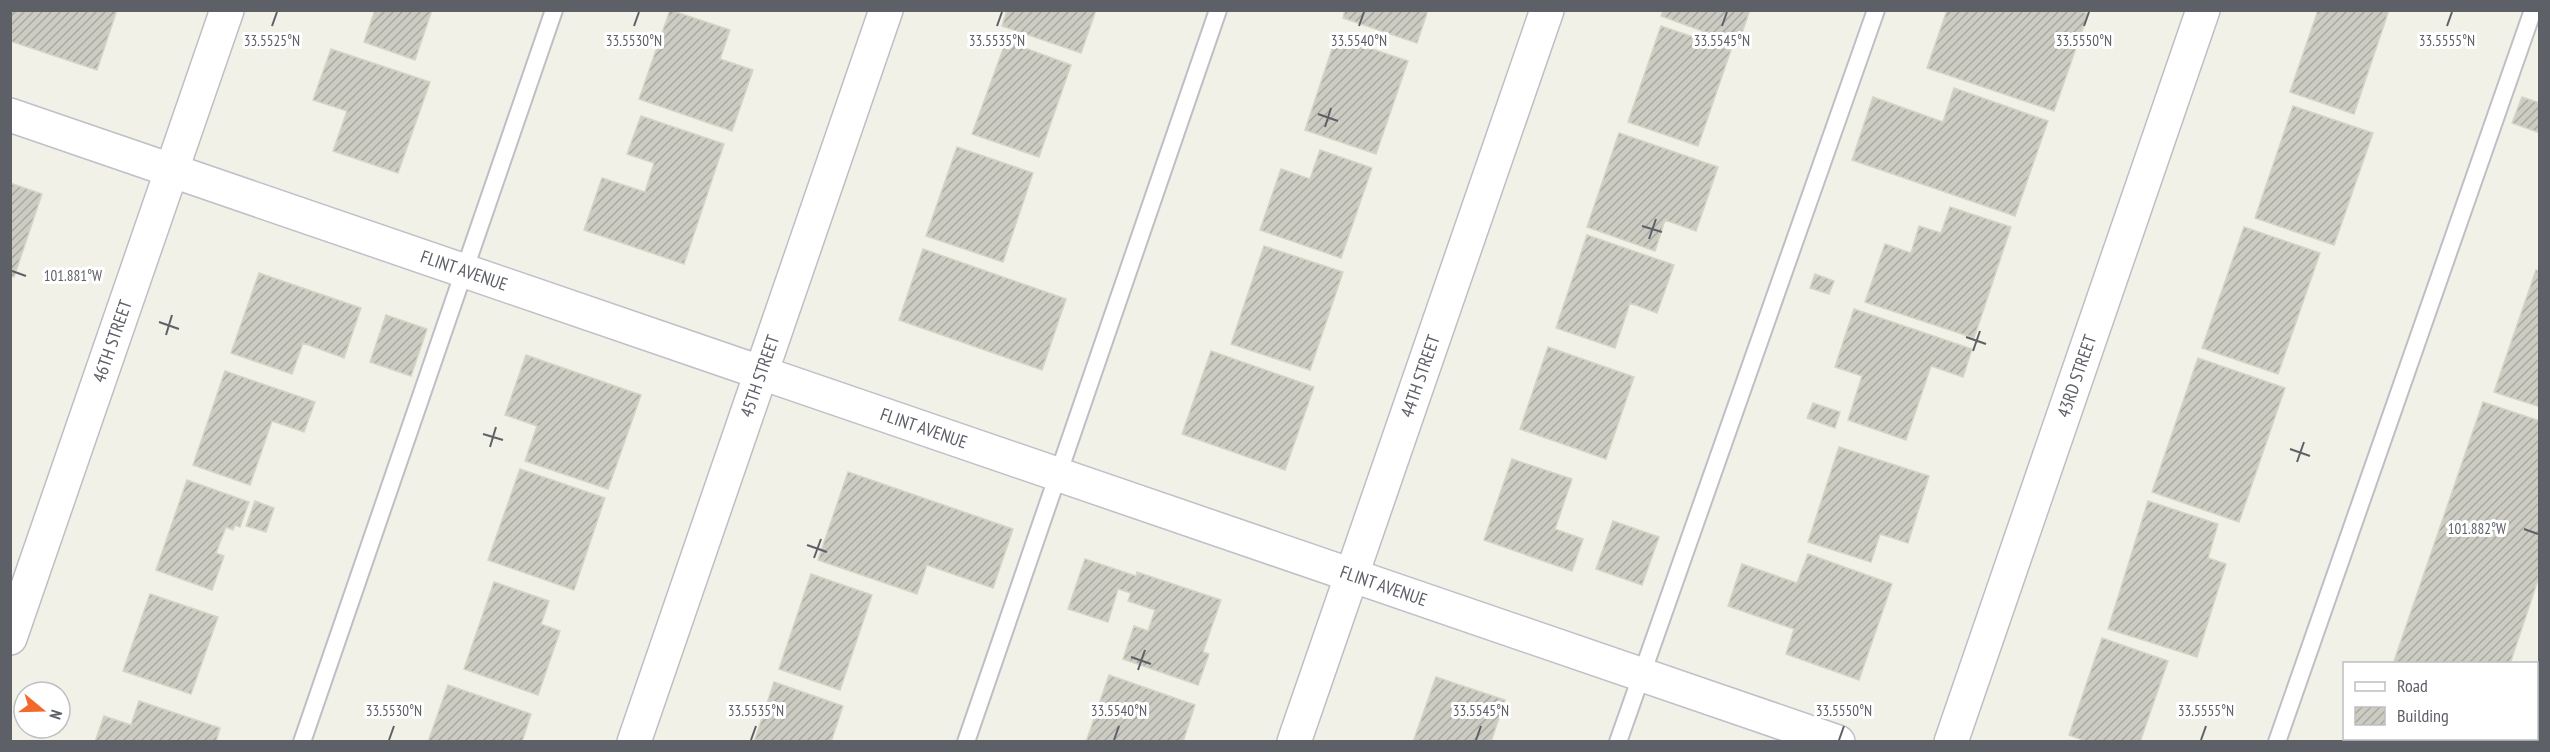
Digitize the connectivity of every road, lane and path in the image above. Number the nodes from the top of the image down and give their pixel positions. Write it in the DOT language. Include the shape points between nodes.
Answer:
graph roads {
  1 [pos="226,10"];
  2 [pos="554,10"];
  3 [pos="886,10"];
  4 [pos="1218,10"];
  5 [pos="1547,10"];
  6 [pos="1875,10"];
  7 [pos="2203,10"];
  8 [pos="2533,10"];
  9 [pos="10,115"];
  10 [pos="172,170"];
  11 [pos="464,270"];
  12 [pos="761,372"];
  13 [pos="1059,474"];
  14 [pos="1352,574"];
  15 [pos="10,638"];
  16 [pos="1642,674"];
  17 [pos="302,741"];
  18 [pos="634,741"];
  19 [pos="966,741"];
  20 [pos="1294,741"];
  21 [pos="1618,741"];
  22 [pos="1838,741"];
  23 [pos="1951,741"];
  24 [pos="2277,741"];
  1 -- 10 [label="street, 46TH STREET"];
  2 -- 11 [label="lane"];
  3 -- 12 [label="street, 45TH STREET"];
  4 -- 13 [label="lane"];
  5 -- 14 [label="street, 44TH STREET"];
  6 -- 16 [label="lane"];
  7 -- 23 [label="street, 43RD STREET"];
  8 -- 24 [label="lane"];
  9 -- 10 [label="street, FLINT AVENUE"];
  10 -- 11 [label="street, FLINT AVENUE"];
  10 -- 15 [label="street, 46TH STREET"];
  11 -- 12 [label="street, FLINT AVENUE"];
  11 -- 17 [label="lane"];
  12 -- 13 [label="street, FLINT AVENUE"];
  12 -- 18 [label="street, 45TH STREET"];
  13 -- 14 [label="street, FLINT AVENUE"];
  13 -- 19 [label="lane"];
  14 -- 16 [label="street, FLINT AVENUE"];
  14 -- 20 [label="street, 44TH STREET"];
  16 -- 21 [label="lane"];
  16 -- 22 [label="street, FLINT AVENUE"];
}
